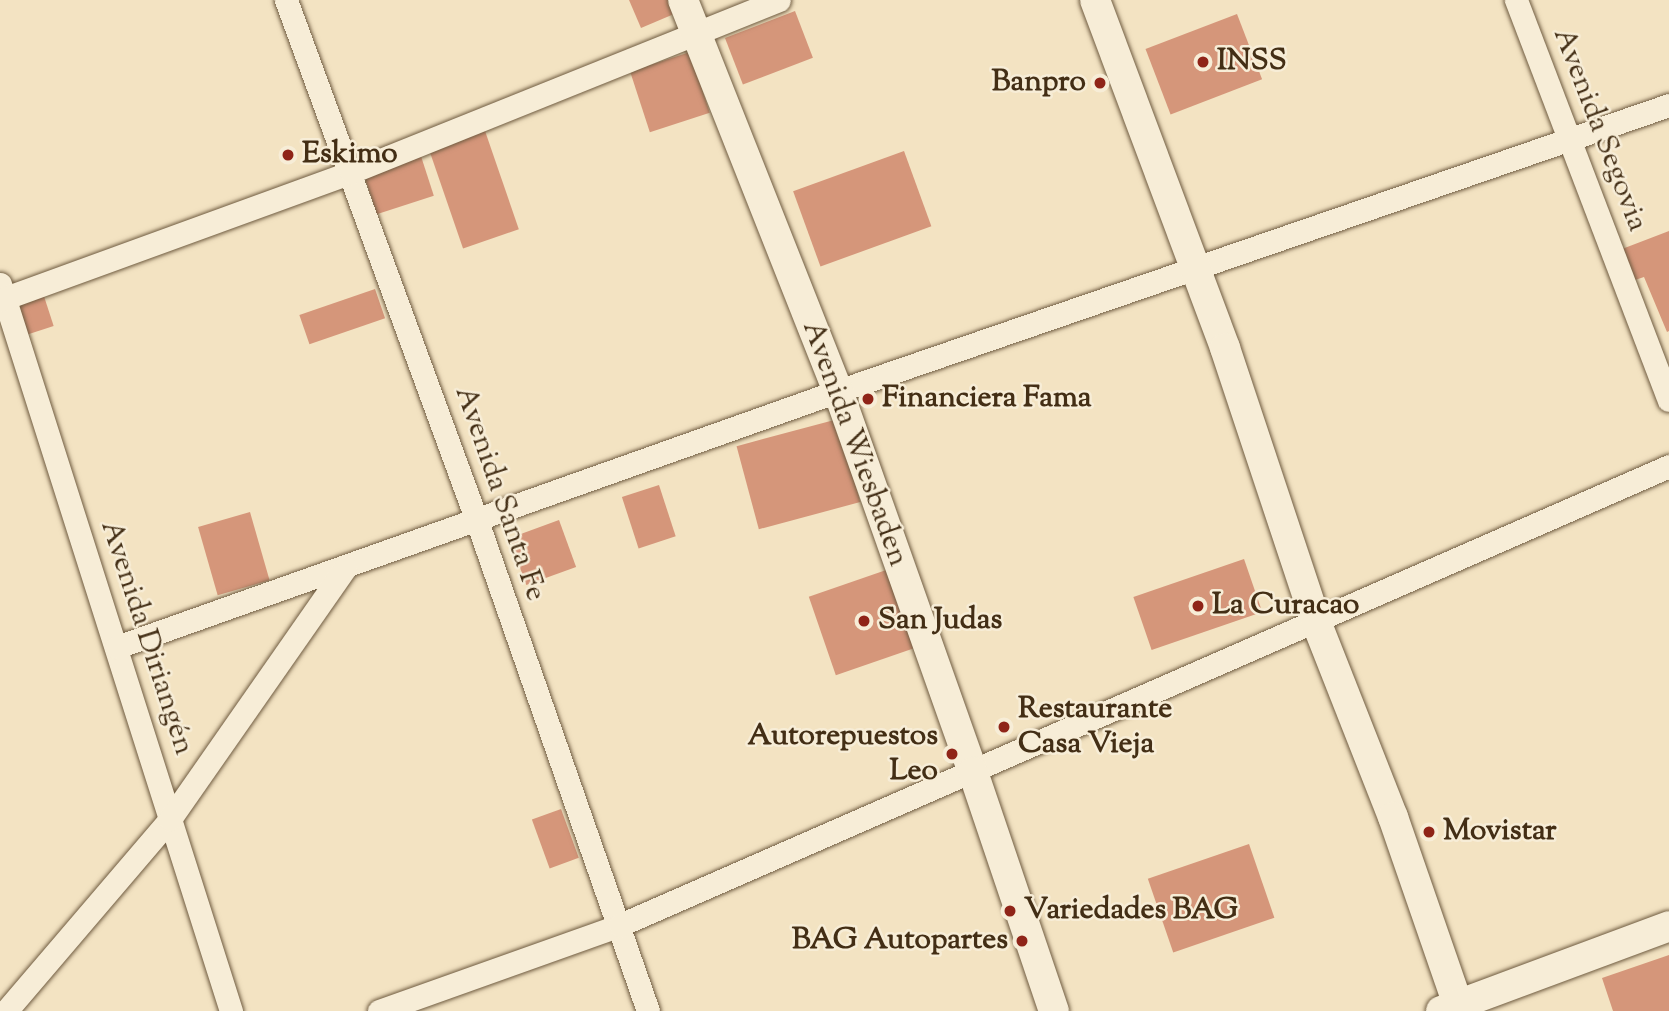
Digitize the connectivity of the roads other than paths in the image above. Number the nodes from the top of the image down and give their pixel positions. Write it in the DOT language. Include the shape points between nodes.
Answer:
graph roads {
  1 [pos="286,0"];
  2 [pos="683,0"];
  3 [pos="779,0"];
  4 [pos="1095,0"];
  5 [pos="1516,0"];
  6 [pos="695,31"];
  7 [pos="1669,105"];
  8 [pos="1569,139"];
  9 [pos="351,172"];
  10 [pos="1195,267"];
  11 [pos="2,294"];
  12 [pos="838,391"];
  13 [pos="1669,400"];
  14 [pos="1669,467"];
  15 [pos="477,521"];
  16 [pos="345,568"];
  17 [pos="1315,619"];
  18 [pos="117,647"];
  19 [pos="973,772"];
  20 [pos="170,819"];
  21 [pos="620,925"];
  22 [pos="1669,926"];
  23 [pos="16,1007"];
  24 [pos="1453,1009"];
  25 [pos="231,1011"];
  26 [pos="379,1011"];
  27 [pos="648,1011"];
  28 [pos="1054,1011"];
  1 -- 9 [label="street, Avenida Santa Fe"];
  2 -- 6 [label="street, Avenida Wiesbaden"];
  3 -- 6 [label="street"];
  4 -- 10 [label="street"];
  5 -- 8 [label="street, Avenida Segovia"];
  6 -- 9 [label="street"];
  6 -- 12 [label="street, Avenida Wiesbaden"];
  7 -- 8 [label="street"];
  8 -- 10 [label="street"];
  8 -- 13 [label="street, Avenida Segovia"];
  9 -- 11 [label="street"];
  9 -- 15 [label="street, Avenida Santa Fe"];
  10 -- 12 [label="street"];
  10 -- 17 [label="street"];
  11 -- 18 [label="street, Avenida Diriangén"];
  12 -- 15 [label="street"];
  12 -- 19 [label="street, Avenida Wiesbaden"];
  14 -- 17 [label="street"];
  15 -- 16 [label="street"];
  15 -- 21 [label="street, Avenida Santa Fe"];
  16 -- 18 [label="street"];
  16 -- 20 [label="street"];
  17 -- 19 [label="street"];
  17 -- 24 [label="street" via="1393,817"];
  18 -- 20 [label="street, Avenida Diriangén"];
  19 -- 21 [label="street"];
  19 -- 28 [label="street, Avenida Wiesbaden"];
  20 -- 23 [label="street"];
  20 -- 25 [label="street, Avenida Diriangén"];
  21 -- 26 [label="street"];
  21 -- 27 [label="street, Avenida Santa Fe"];
  22 -- 24 [label="street"];
}
